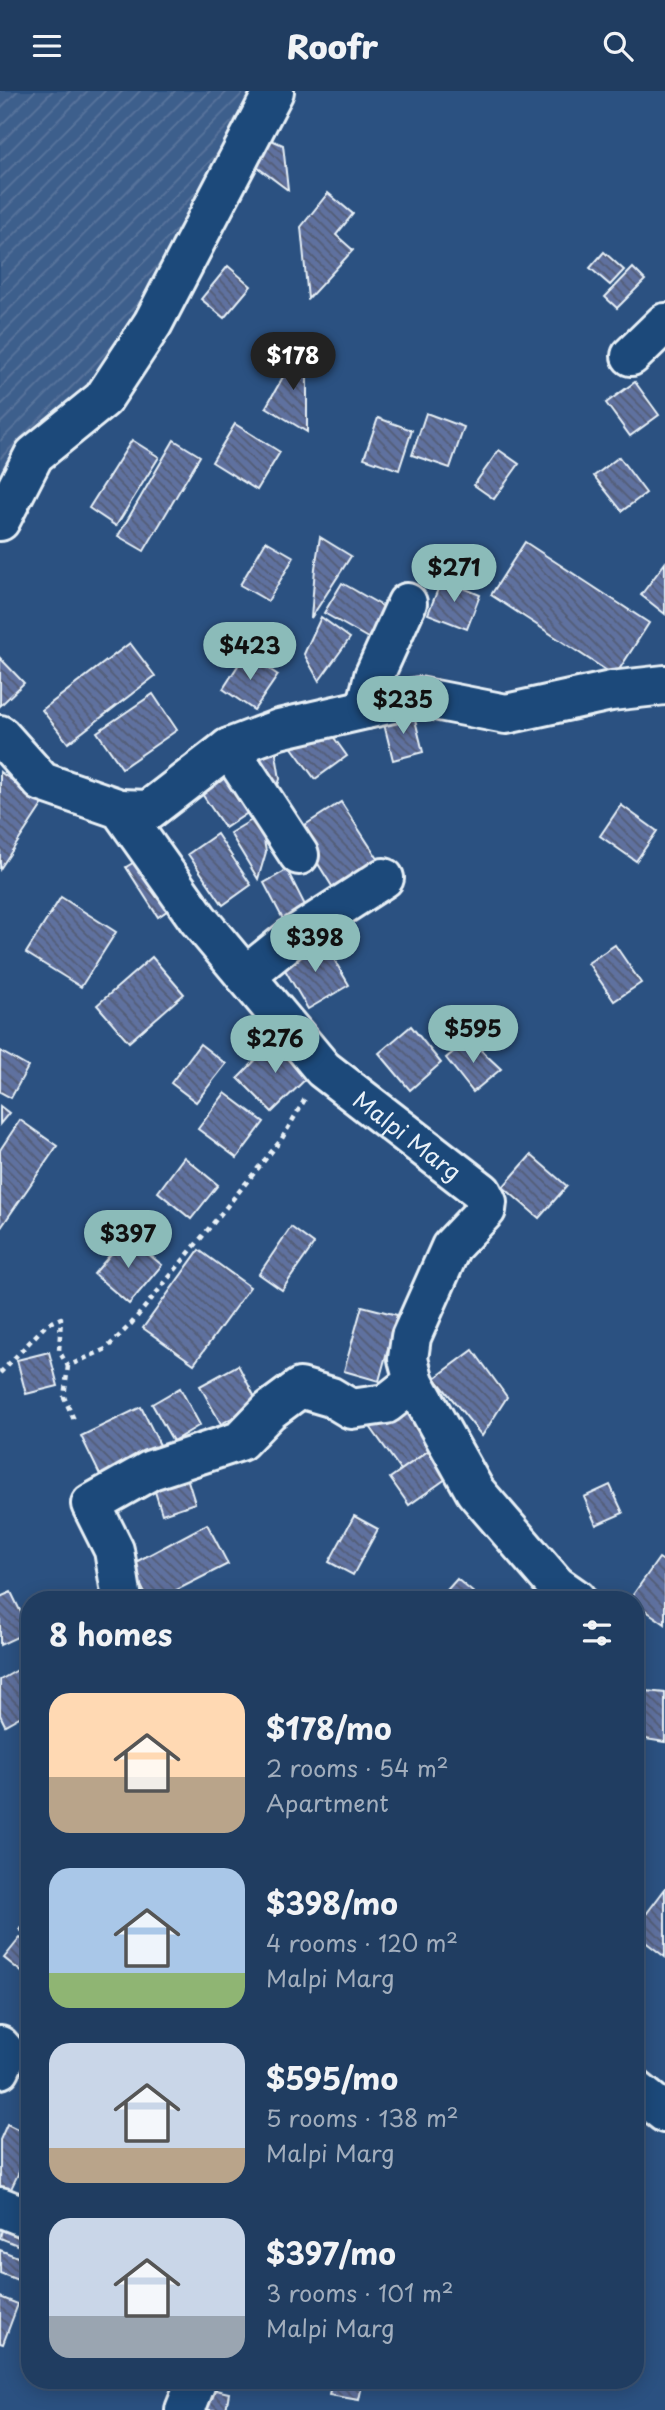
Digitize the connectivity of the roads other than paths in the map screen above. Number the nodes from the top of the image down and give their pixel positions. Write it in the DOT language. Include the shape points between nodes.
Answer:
graph roads {
  1 [pos="274,91"];
  2 [pos="665,323"];
  3 [pos="631,356"];
  4 [pos="0,521"];
  5 [pos="407,603"];
  6 [pos="665,685"];
  7 [pos="366,709"];
  8 [pos="0,735"];
  9 [pos="229,748"];
  10 [pos="120,809"];
  11 [pos="299,855"];
  12 [pos="384,878"];
  13 [pos="245,976"];
  14 [pos="414,1382"];
  15 [pos="121,1591"];
  16 [pos="565,1591"];
  17 [pos="0,2046"];
  18 [pos="0,2069"];
  19 [pos="644,2096"];
  20 [pos="665,2113"];
  21 [pos="0,2207"];
  22 [pos="21,2215"];
  23 [pos="193,2389"];
  24 [pos="185,2410"];
  1 -- 4 [label="street" via="153,323 103,399 34,455"];
  2 -- 3 [label="street"];
  5 -- 7 [label="street" via="374,676"];
  6 -- 7 [label="street" via="611,691 506,714 419,697"];
  7 -- 9 [label="street" via="279,729"];
  8 -- 10 [label="street" via="42,782"];
  9 -- 10 [label="street" via="149,810"];
  9 -- 11 [label="street"];
  10 -- 13 [label="street, Malpi Marg"];
  12 -- 13 [label="street" via="293,937"];
  13 -- 14 [label="street, Malpi Marg" via="323,1069 482,1192 487,1202 486,1210 451,1247 411,1336 408,1359"];
  14 -- 15 [label="street" via="386,1404 351,1409 300,1388 240,1441 151,1470 91,1504 114,1550"];
  14 -- 16 [label="street, Malpi Marg" via="475,1491"];
  17 -- 18 [label="street" via="7,2054"];
  19 -- 20 [label="street"];
  21 -- 22 [label="street"];
  23 -- 24 [label="street"];
}
